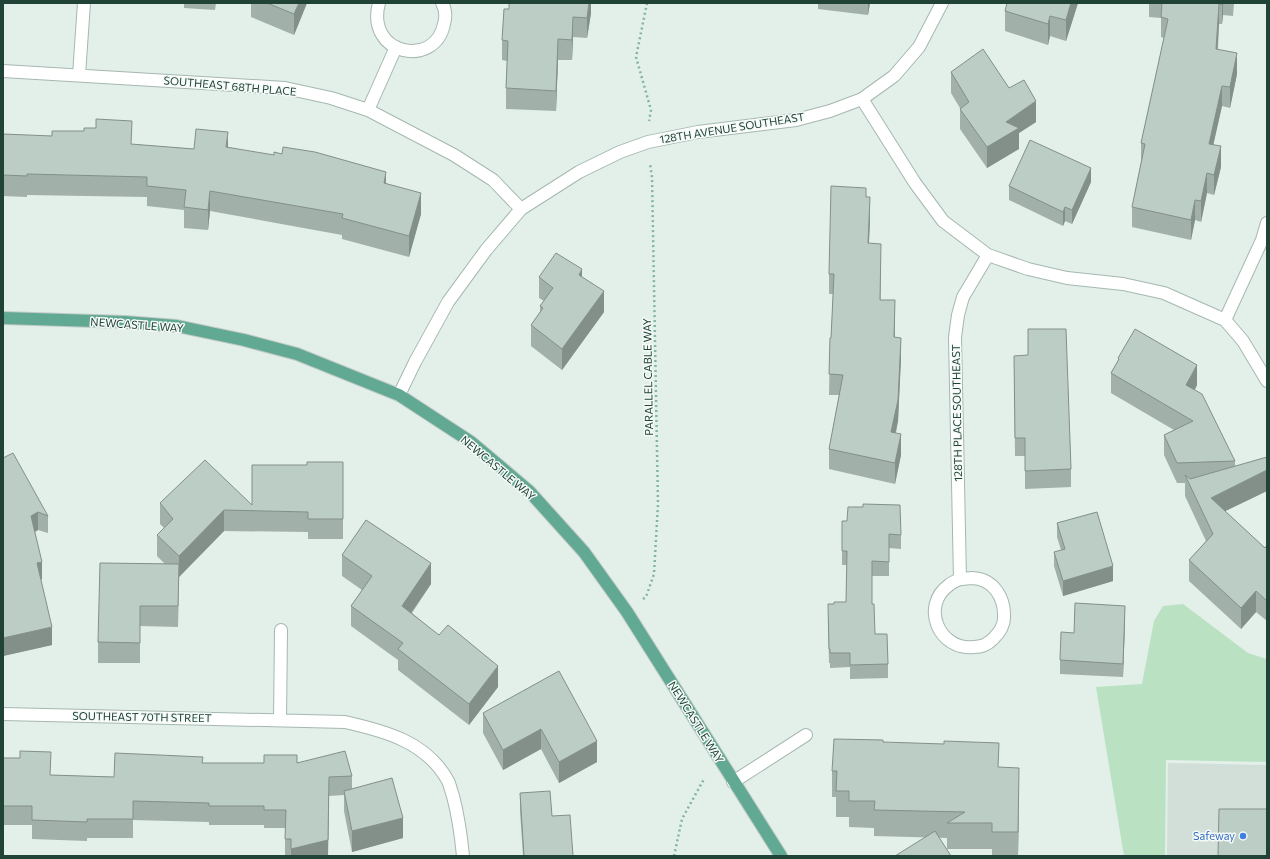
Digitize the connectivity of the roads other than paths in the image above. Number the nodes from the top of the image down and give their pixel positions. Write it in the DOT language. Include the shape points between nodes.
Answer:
graph roads {
  1 [pos="84,3"];
  2 [pos="379,3"];
  3 [pos="442,3"];
  4 [pos="942,3"];
  5 [pos="396,47"];
  6 [pos="3,71"];
  7 [pos="79,74"];
  8 [pos="862,99"];
  9 [pos="368,110"];
  10 [pos="521,209"];
  11 [pos="1267,223"];
  12 [pos="988,255"];
  13 [pos="3,318"];
  14 [pos="1225,320"];
  15 [pos="1267,381"];
  16 [pos="399,395"];
  17 [pos="960,579"];
  18 [pos="281,630"];
  19 [pos="3,714"];
  20 [pos="280,720"];
  21 [pos="806,734"];
  22 [pos="733,782"];
  23 [pos="463,856"];
  24 [pos="781,856"];
  1 -- 7 [label="street"];
  2 -- 5 [label="street" via="378,27 384,38"];
  3 -- 5 [label="street" via="446,18 437,40 416,51"];
  4 -- 8 [label="street, 128TH AVENUE SOUTHEAST" via="919,47 894,76"];
  5 -- 9 [label="street"];
  6 -- 7 [label="street, SOUTHEAST 68TH PLACE"];
  7 -- 9 [label="street, SOUTHEAST 68TH PLACE" via="285,88 331,98"];
  8 -- 10 [label="street, 128TH AVENUE SOUTHEAST" via="796,120 698,132 648,142 579,172"];
  8 -- 12 [label="street" via="915,183 944,221"];
  9 -- 10 [label="street, SOUTHEAST 68TH PLACE" via="454,155 493,180"];
  10 -- 16 [label="street, 128TH AVENUE SOUTHEAST" via="486,250 448,302"];
  11 -- 14 [label="street" via="1262,240"];
  12 -- 14 [label="street" via="1028,269 1059,276 1123,284 1164,293"];
  12 -- 17 [label="street, 128TH PLACE SOUTHEAST" via="963,297 955,337"];
  13 -- 16 [label="main road, NEWCASTLE WAY" via="177,326 296,354"];
  14 -- 15 [label="street" via="1243,341"];
  16 -- 22 [label="main road, NEWCASTLE WAY" via="471,442 529,491 584,552 627,612"];
  17 -- 17 [label="street" via="949,584 940,593 935,605 938,629 945,639 956,645 980,647 991,642 999,633 1005,609 994,587 972,578"];
  18 -- 20 [label="street"];
  19 -- 20 [label="street, SOUTHEAST 70TH STREET"];
  20 -- 23 [label="street, SOUTHEAST 70TH STREET" via="345,722 374,728 419,748 436,763 448,782 458,813"];
  21 -- 22 [label="street"];
  22 -- 24 [label="main road, NEWCASTLE WAY"];
}
